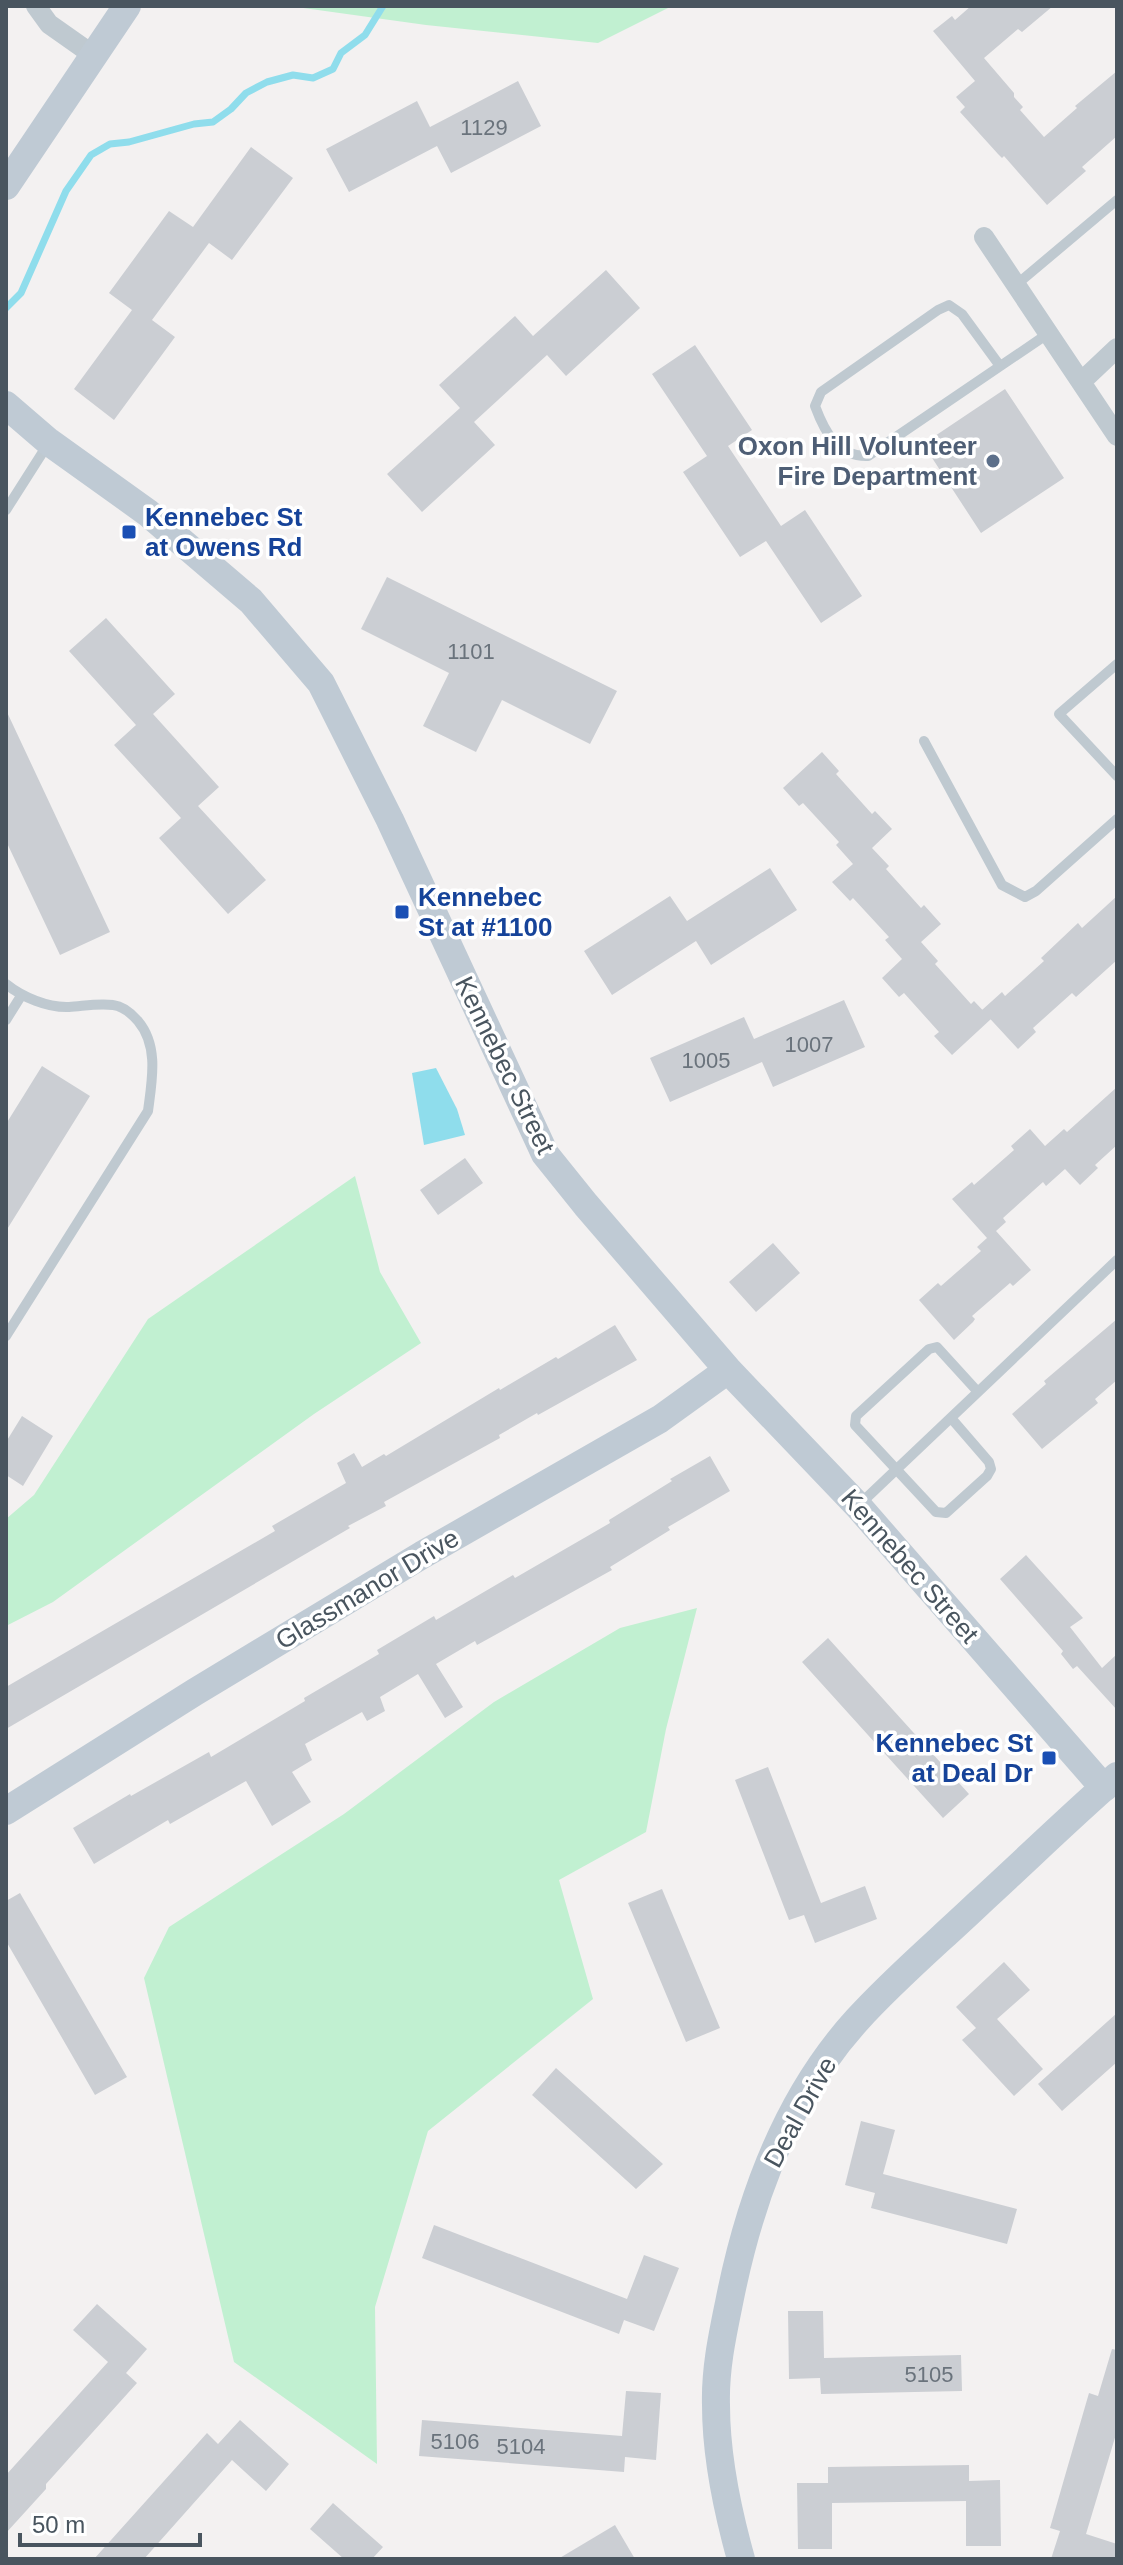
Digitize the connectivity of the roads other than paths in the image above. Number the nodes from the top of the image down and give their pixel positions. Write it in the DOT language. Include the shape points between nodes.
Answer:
graph roads {
  1 [pos="36,6"];
  2 [pos="127,6"];
  3 [pos="93,55"];
  4 [pos="6,186"];
  5 [pos="1117,200"];
  6 [pos="984,237"];
  7 [pos="1016,285"];
  8 [pos="1049,333"];
  9 [pos="1117,348"];
  10 [pos="1000,366"];
  11 [pos="1081,382"];
  12 [pos="6,405"];
  13 [pos="1116,434"];
  14 [pos="49,442"];
  15 [pos="6,510"];
  16 [pos="1117,664"];
  17 [pos="924,741"];
  18 [pos="1117,776"];
  19 [pos="1117,819"];
  20 [pos="6,984"];
  21 [pos="21,996"];
  22 [pos="6,1020"];
  23 [pos="1117,1260"];
  24 [pos="6,1336"];
  25 [pos="728,1370"];
  26 [pos="978,1392"];
  27 [pos="951,1418"];
  28 [pos="896,1470"];
  29 [pos="858,1506"];
  30 [pos="1110,1782"];
  31 [pos="6,1811"];
  32 [pos="741,2559"];
  1 -- 3 [label="street" via="49,24"];
  2 -- 3 [label="street"];
  3 -- 4 [label="street"];
  5 -- 7 [label="lane"];
  6 -- 7 [label="street"];
  7 -- 8 [label="street"];
  8 -- 10 [label="lane"];
  8 -- 11 [label="street"];
  9 -- 11 [label="street"];
  10 -- 10 [label="lane" via="868,456 840,449 815,406 821,392 949,305 962,314"];
  11 -- 13 [label="street"];
  12 -- 14 [label="street, Kennebec Street"];
  14 -- 15 [label="lane"];
  14 -- 25 [label="street, Kennebec Street" via="133,501 251,601 321,683 545,1154"];
  16 -- 18 [label="lane" via="1059,714"];
  17 -- 19 [label="lane" via="1002,885 1025,897"];
  20 -- 21 [label="lane"];
  21 -- 22 [label="lane"];
  21 -- 24 [label="lane" via="65,1008 117,1005 131,1012 146,1030 153,1074 148,1111"];
  23 -- 26 [label="lane"];
  25 -- 29 [label="street, Kennebec Street"];
  25 -- 31 [label="street, Glassmanor Drive" via="660,1419 409,1563"];
  26 -- 27 [label="lane"];
  26 -- 28 [label="lane" via="937,1347 856,1416 855,1425"];
  27 -- 28 [label="lane"];
  27 -- 28 [label="lane" via="989,1462 987,1476 946,1513 936,1512"];
  28 -- 29 [label="lane"];
  29 -- 30 [label="street, Kennebec Street"];
  30 -- 32 [label="street, Deal Drive" via="856,2021 816,2075 781,2136 754,2202 719,2348 716,2405 722,2479"];
}
